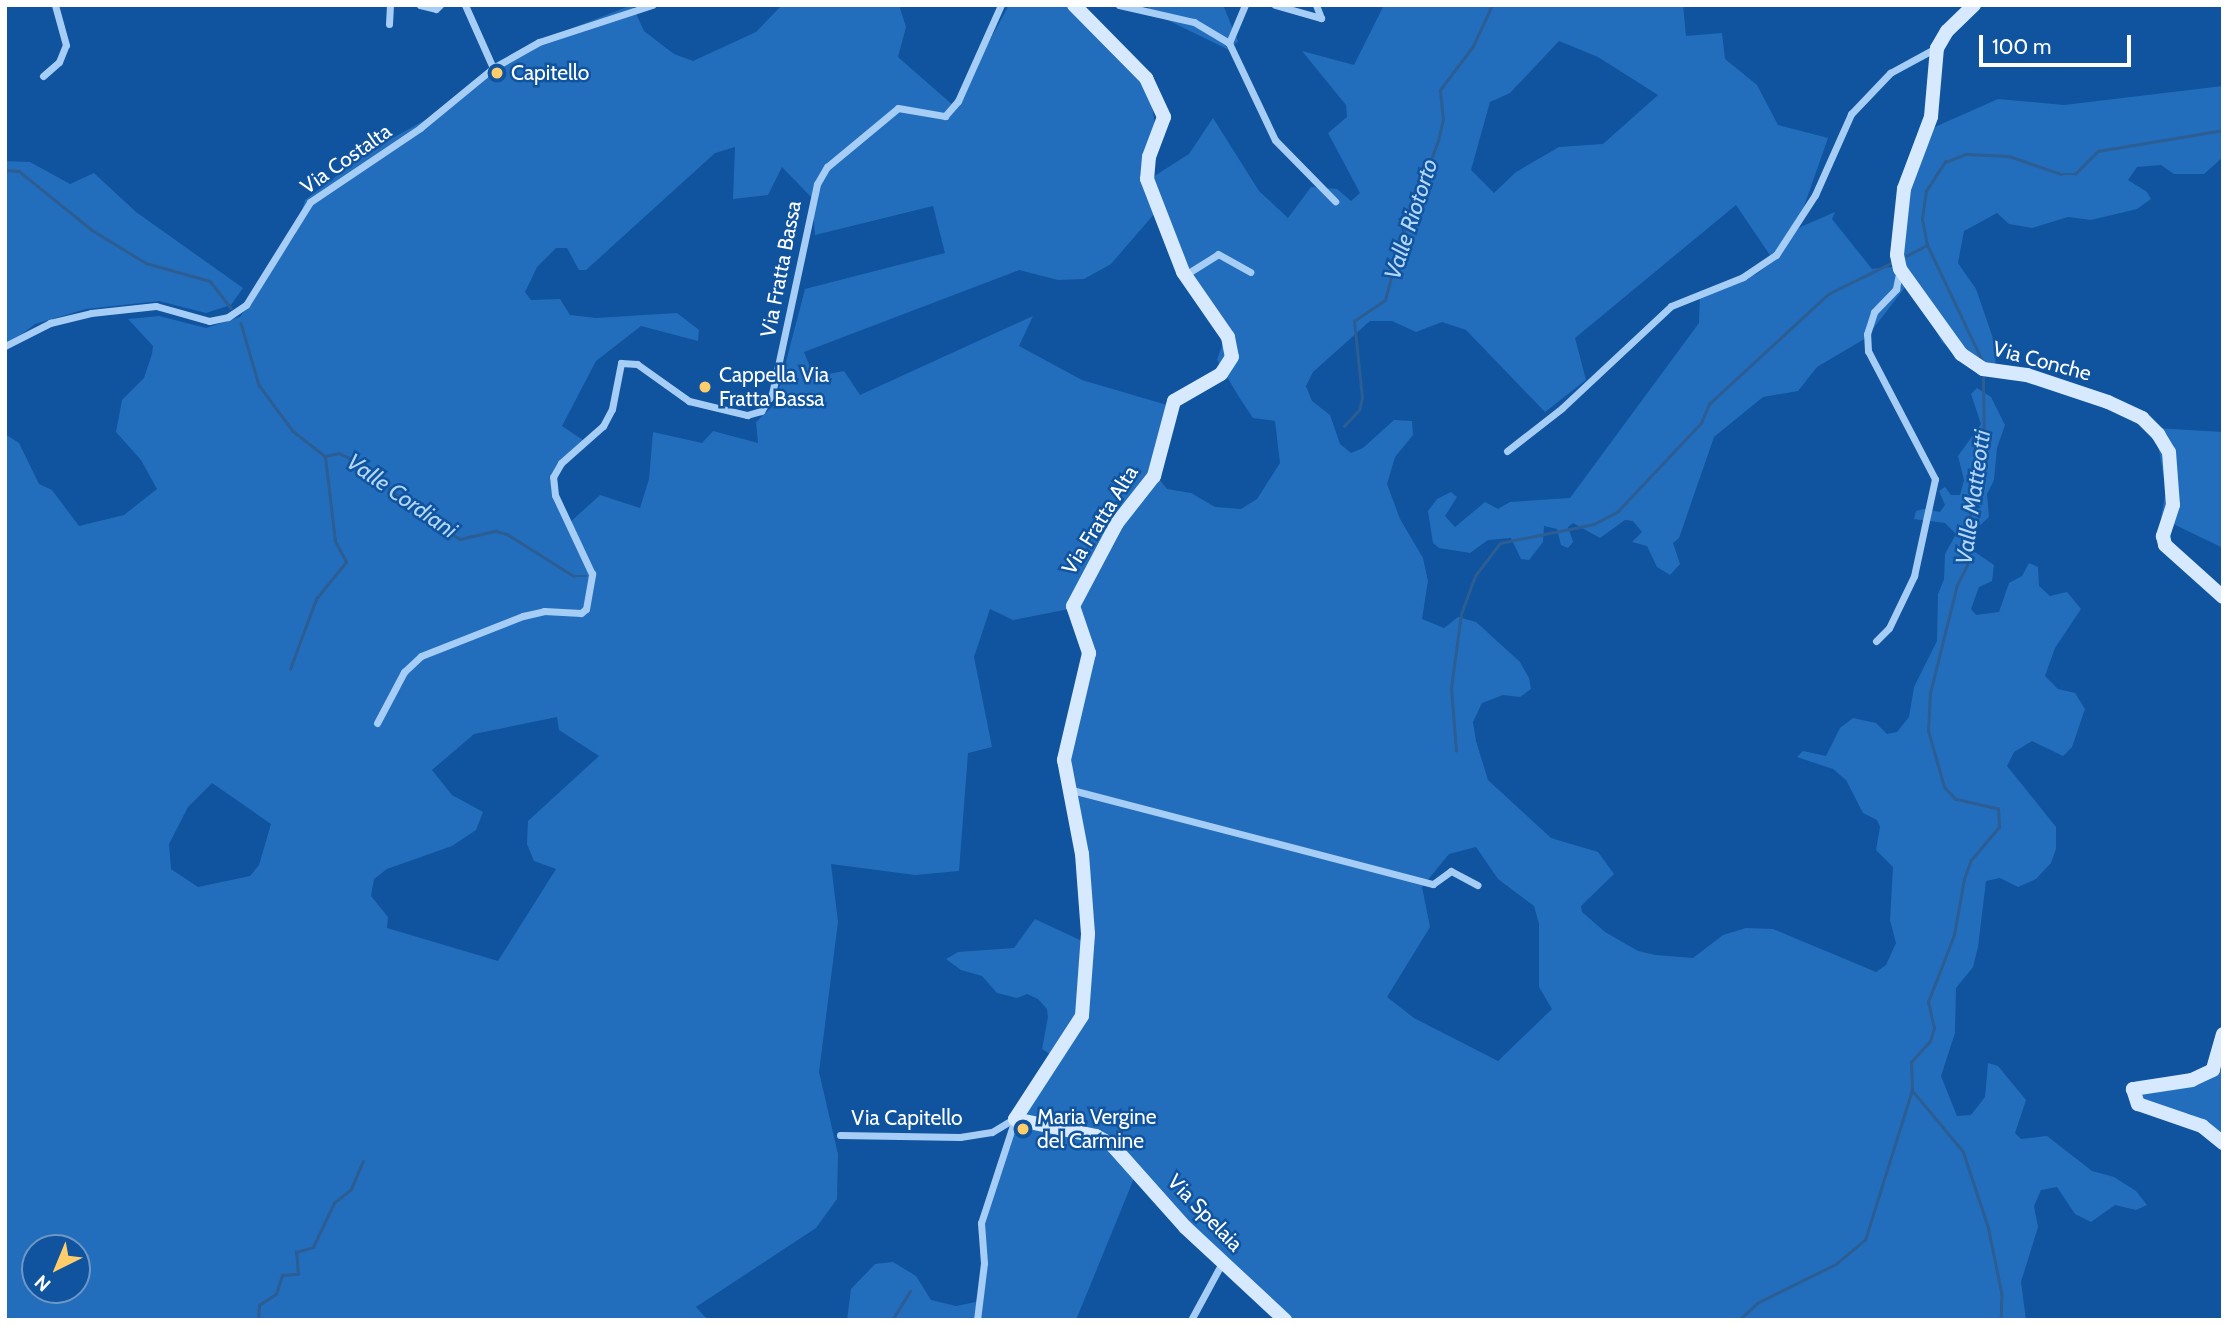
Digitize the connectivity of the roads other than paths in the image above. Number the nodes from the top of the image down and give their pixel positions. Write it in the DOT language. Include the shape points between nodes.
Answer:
graph roads {
  1 [pos="55,5"];
  2 [pos="390,5"];
  3 [pos="421,5"];
  4 [pos="440,5"];
  5 [pos="465,5"];
  6 [pos="652,5"];
  7 [pos="1000,5"];
  8 [pos="1074,5"];
  9 [pos="1080,5"];
  10 [pos="1119,5"];
  11 [pos="1245,5"];
  12 [pos="1275,5"];
  13 [pos="1316,5"];
  14 [pos="1973,5"];
  15 [pos="389,24"];
  16 [pos="1229,43"];
  17 [pos="1937,48"];
  18 [pos="493,68"];
  19 [pos="43,76"];
  20 [pos="1335,201"];
  21 [pos="1900,269"];
  22 [pos="1250,272"];
  23 [pos="1184,275"];
  24 [pos="5,346"];
  25 [pos="1507,450"];
  26 [pos="2223,597"];
  27 [pos="1876,641"];
  28 [pos="377,723"];
  29 [pos="1067,789"];
  30 [pos="1477,885"];
  31 [pos="2223,1034"];
  32 [pos="1015,1119"];
  33 [pos="841,1135"];
  34 [pos="2223,1143"];
  35 [pos="1223,1262"];
  36 [pos="977,1320"];
  37 [pos="1191,1320"];
  38 [pos="1285,1320"];
  1 -- 19 [label="street" via="64,24 66,45 59,62"];
  2 -- 15 [label="street"];
  3 -- 4 [label="street" via="436,9"];
  5 -- 18 [label="street"];
  6 -- 18 [label="street, Via Costalta" via="539,42"];
  7 -- 28 [label="street, Via Fratta Bassa" via="958,101 945,116 898,108 858,146 827,167 817,184 772,394 761,411 747,415 689,401 637,365 621,363 612,409 603,426 553,477 555,495 592,574 586,609 523,616 421,656 404,673"];
  8 -- 9 [label="street"];
  8 -- 23 [label="street, Via Fratta Alta" via="1146,78 1164,117 1149,157 1147,179"];
  10 -- 16 [label="street" via="1195,22"];
  11 -- 16 [label="street"];
  12 -- 13 [label="street" via="1321,18"];
  14 -- 17 [label="street"];
  16 -- 20 [label="street" via="1275,140"];
  17 -- 21 [label="street" via="1931,117 1904,189 1897,255"];
  17 -- 25 [label="street" via="1890,73 1851,114 1815,195 1776,255 1743,277 1671,306 1562,408"];
  18 -- 24 [label="street, Via Costalta" via="420,128 310,202 246,305 229,317 208,321 156,306 91,313 50,323"];
  21 -- 26 [label="street, Via Conche" via="1961,354 1983,369 2027,375 2142,418 2169,452 2173,505 2163,536 2165,545"];
  21 -- 27 [label="street" via="1896,289 1874,312 1867,334 1868,351 1935,479 1914,576 1889,628"];
  22 -- 23 [label="street" via="1218,254"];
  23 -- 29 [label="street, Via Fratta Alta" via="1228,337 1232,356 1221,374 1174,401 1147,491 1117,523 1073,606 1089,653 1064,760"];
  29 -- 30 [label="street" via="1433,884 1451,871"];
  29 -- 32 [label="street, Via Fratta Alta" via="1082,854 1088,934 1082,1016 1034,1083"];
  31 -- 34 [label="street" via="2213,1070 2192,1080 2133,1089 2137,1104 2202,1126"];
  32 -- 33 [label="street, Via Capitello" via="992,1132 960,1137"];
  32 -- 35 [label="street, Via Spelaia" via="1096,1136 1112,1145"];
  32 -- 36 [label="street" via="981,1223 984,1263"];
  35 -- 37 [label="street"];
  35 -- 38 [label="street, Via Spelaia"];
}
